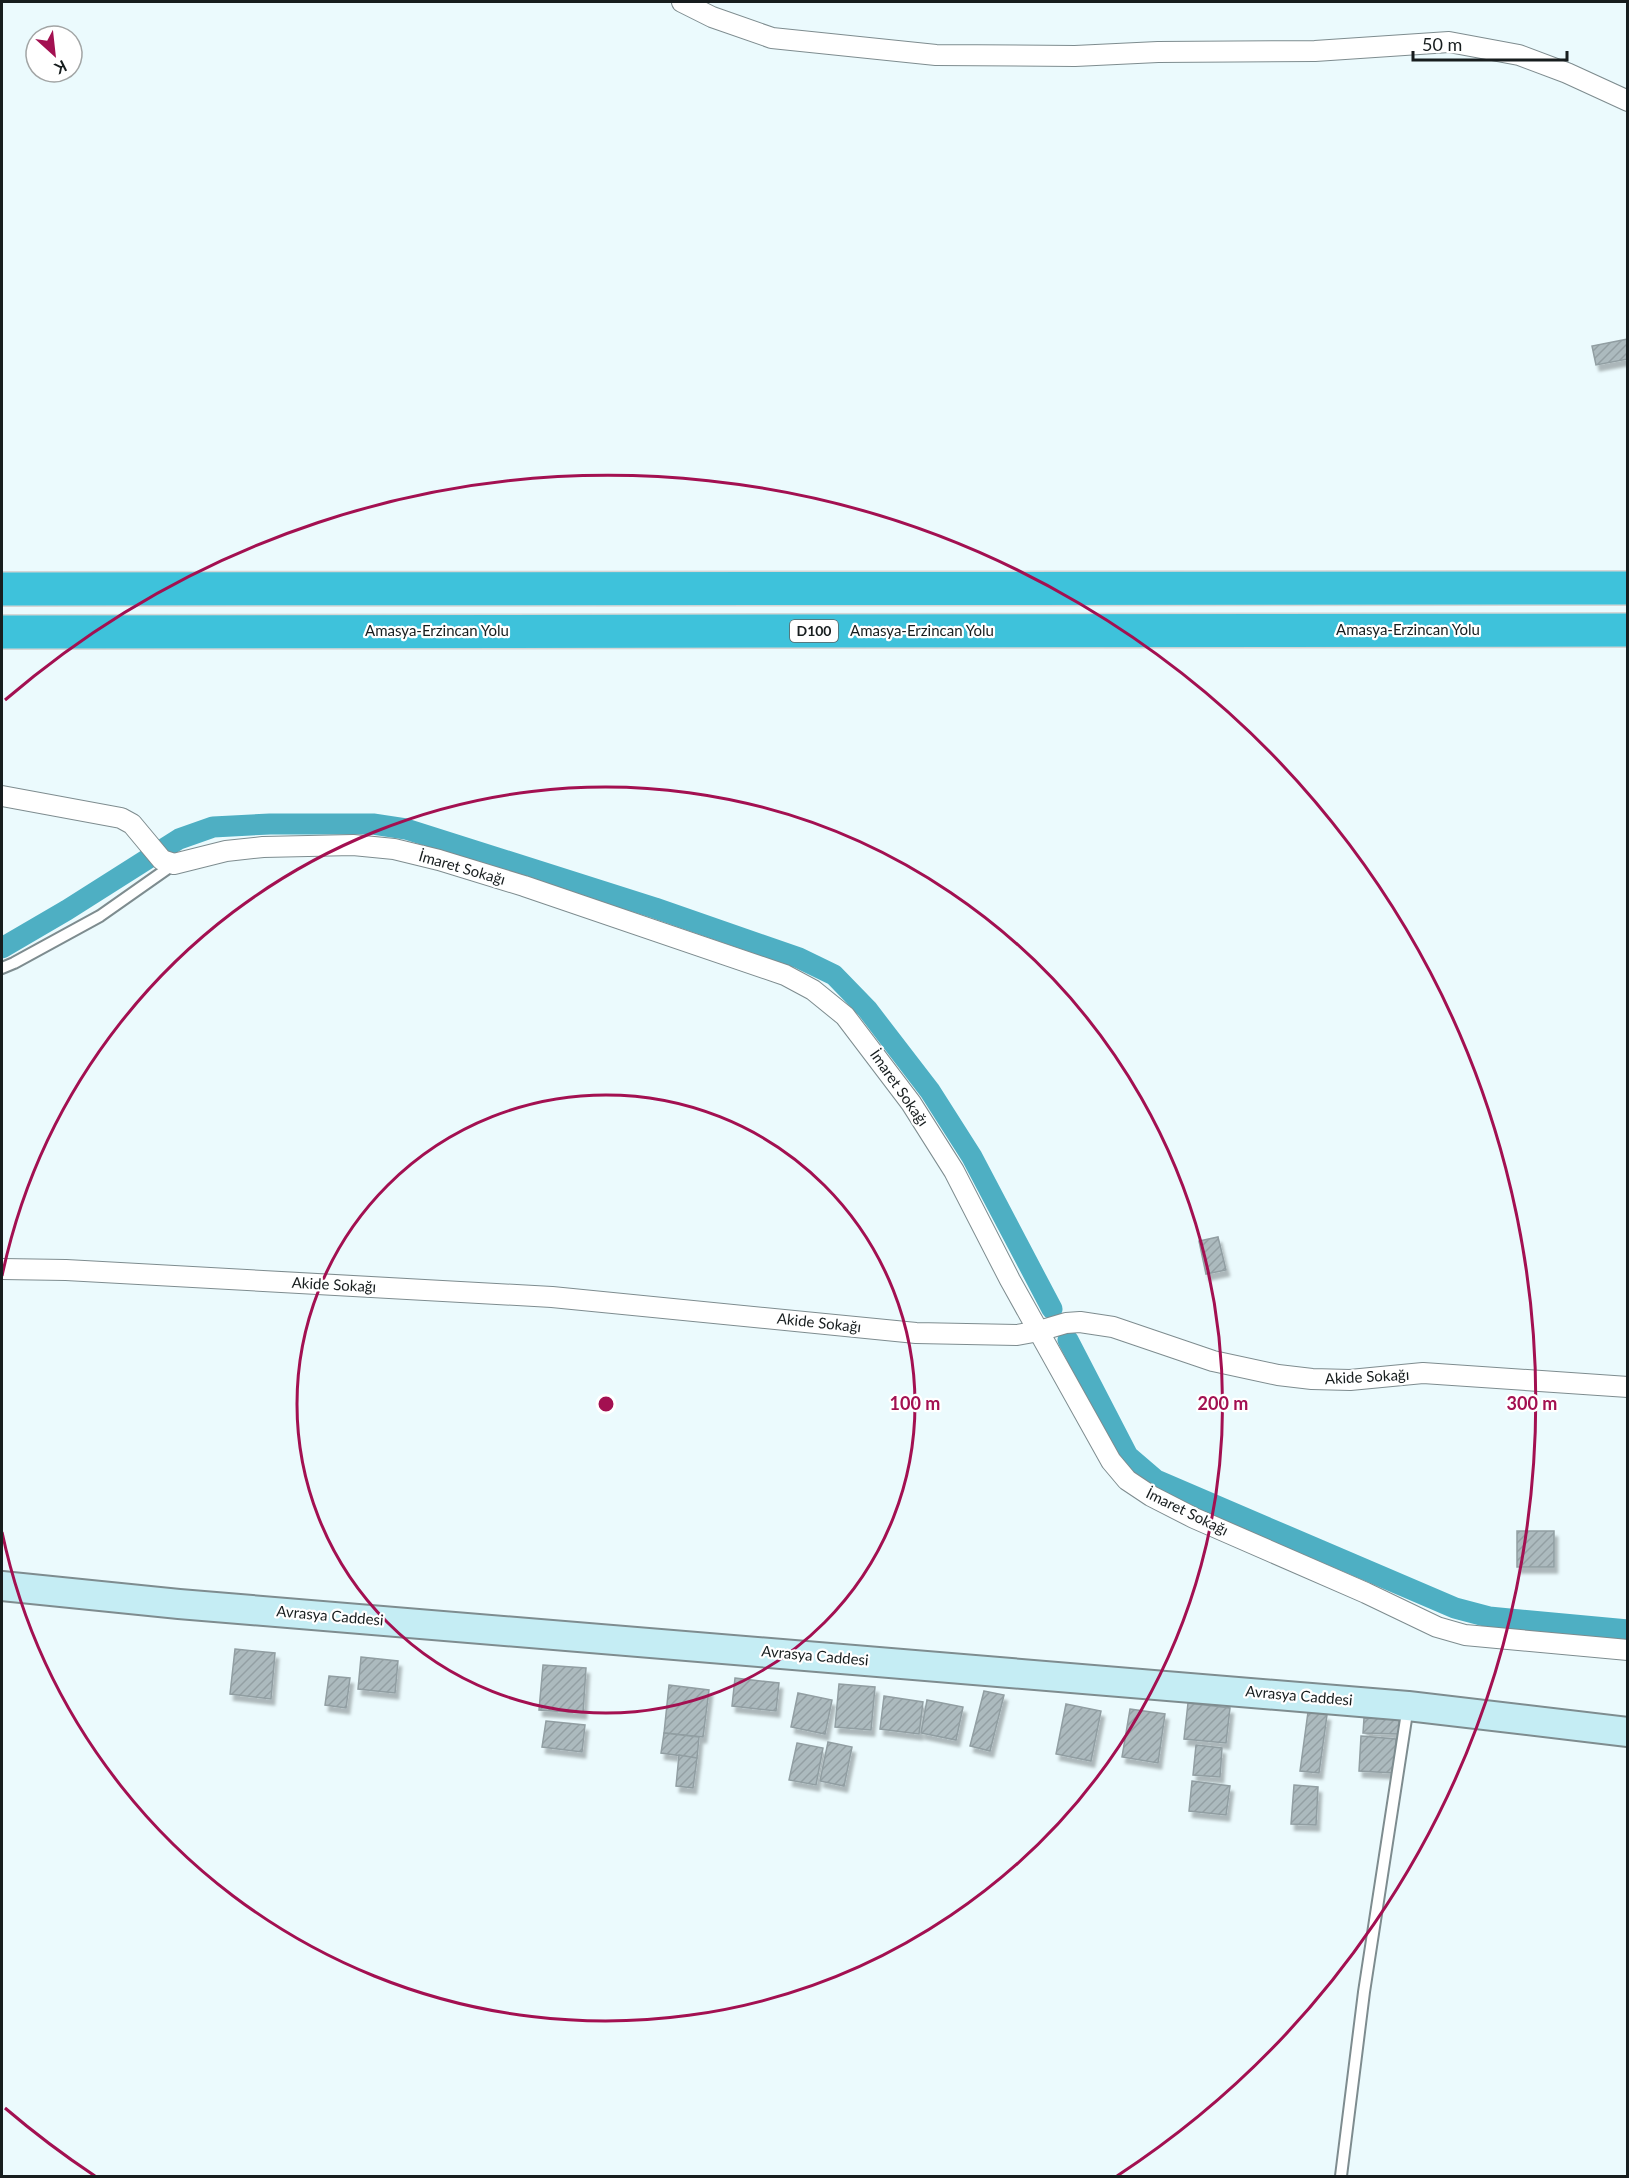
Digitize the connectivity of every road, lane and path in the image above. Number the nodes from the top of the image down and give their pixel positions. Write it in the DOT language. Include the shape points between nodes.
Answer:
graph roads {
  1 [pos="682,2"];
  2 [pos="1628,101"];
  3 [pos="1628,588"];
  4 [pos="2,589"];
  5 [pos="1628,630"];
  6 [pos="2,632"];
  7 [pos="2,796"];
  8 [pos="168,862"];
  9 [pos="2,968"];
  10 [pos="2,1269"];
  11 [pos="1039,1332"];
  12 [pos="1628,1387"];
  13 [pos="2,1586"];
  14 [pos="1628,1650"];
  15 [pos="1408,1706"];
  16 [pos="1628,1732"];
  17 [pos="1341,2176"];
  1 -- 2 [label="street" via="711,17 772,38 936,55 1315,51 1449,42 1519,55"];
  3 -- 4 [label="highway"];
  5 -- 6 [label="highway, Amasya-Erzincan Yolu / D100"];
  7 -- 8 [label="street" via="121,818 132,824"];
  8 -- 9 [label="lane" via="100,916"];
  8 -- 11 [label="street, İmaret Sokağı" via="262,847 352,845 394,849 633,922 785,975 813,990 845,1016 911,1102 954,1171"];
  10 -- 11 [label="street, Akide Sokağı" via="552,1297 916,1333"];
  11 -- 12 [label="street, Akide Sokağı" via="1080,1323 1113,1327 1213,1361 1312,1379 1350,1380 1423,1373"];
  11 -- 14 [label="street, İmaret Sokağı" via="1111,1461 1127,1480 1151,1496 1437,1627 1465,1635"];
  13 -- 15 [label="street, Avrasya Caddesi"];
  15 -- 16 [label="street, Avrasya Caddesi"];
  15 -- 17 [label="lane" via="1364,1992"];
}
